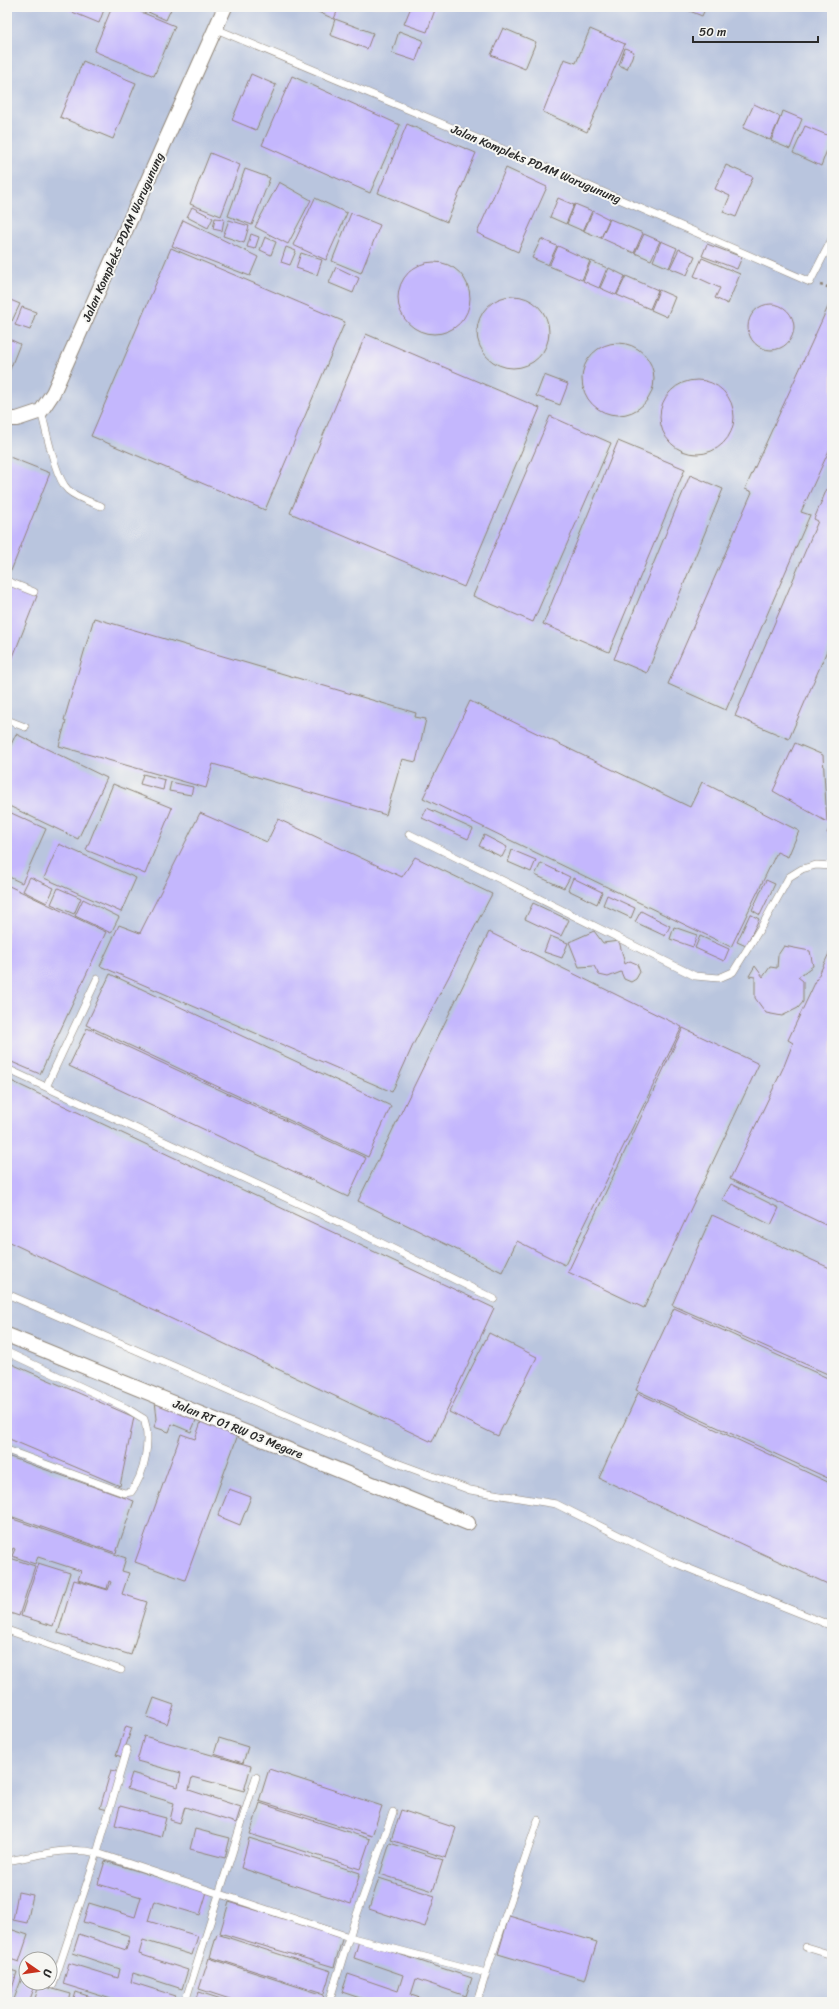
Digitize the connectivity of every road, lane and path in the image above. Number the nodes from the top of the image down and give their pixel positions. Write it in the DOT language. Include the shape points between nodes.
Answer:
graph roads {
  1 [pos="225,7"];
  2 [pos="216,29"];
  3 [pos="832,239"];
  4 [pos="41,411"];
  5 [pos="7,419"];
  6 [pos="101,506"];
  7 [pos="7,581"];
  8 [pos="34,592"];
  9 [pos="7,720"];
  10 [pos="25,727"];
  11 [pos="409,834"];
  12 [pos="832,866"];
  13 [pos="97,979"];
  14 [pos="7,1068"];
  15 [pos="46,1087"];
  16 [pos="7,1294"];
  17 [pos="494,1299"];
  18 [pos="7,1335"];
  19 [pos="7,1352"];
  20 [pos="7,1450"];
  21 [pos="468,1524"];
  22 [pos="832,1626"];
  23 [pos="7,1630"];
  24 [pos="121,1670"];
  25 [pos="127,1749"];
  26 [pos="256,1778"];
  27 [pos="393,1812"];
  28 [pos="538,1820"];
  29 [pos="97,1853"];
  30 [pos="7,1861"];
  31 [pos="221,1893"];
  32 [pos="349,1937"];
  33 [pos="806,1948"];
  34 [pos="832,1954"];
  35 [pos="58,1970"];
  36 [pos="486,1973"];
  37 [pos="185,2002"];
  38 [pos="329,2002"];
  39 [pos="477,2002"];
  1 -- 2 [label="street, Jalan Kompleks PDAM Warugunung"];
  2 -- 3 [label="lane, Jalan Kompleks PDAM Warugunung" via="543,166 810,282"];
  2 -- 4 [label="street, Jalan Kompleks PDAM Warugunung" via="53,393"];
  4 -- 5 [label="street" via="17,419"];
  4 -- 6 [label="lane" via="55,462 66,488"];
  7 -- 8 [label="lane"];
  9 -- 10 [label="lane"];
  11 -- 12 [label="lane" via="695,976 719,978 733,972 790,877 802,869 816,865"];
  13 -- 15 [label="lane"];
  14 -- 15 [label="lane"];
  15 -- 17 [label="lane" via="343,1224"];
  16 -- 22 [label="lane" via="396,1463 470,1490 556,1504 670,1561"];
  18 -- 21 [label="street, Jalan RT 01 RW 03 Megare"];
  19 -- 20 [label="lane" via="144,1419 148,1445 137,1485 131,1492 124,1493"];
  23 -- 24 [label="lane"];
  25 -- 29 [label="lane"];
  26 -- 31 [label="lane"];
  27 -- 32 [label="lane"];
  28 -- 36 [label="lane"];
  29 -- 30 [label="lane" via="85,1850 70,1851"];
  29 -- 31 [label="lane"];
  29 -- 35 [label="lane"];
  31 -- 32 [label="lane"];
  31 -- 37 [label="lane"];
  32 -- 36 [label="lane"];
  32 -- 38 [label="lane"];
  33 -- 34 [label="lane"];
  36 -- 39 [label="lane"];
}
